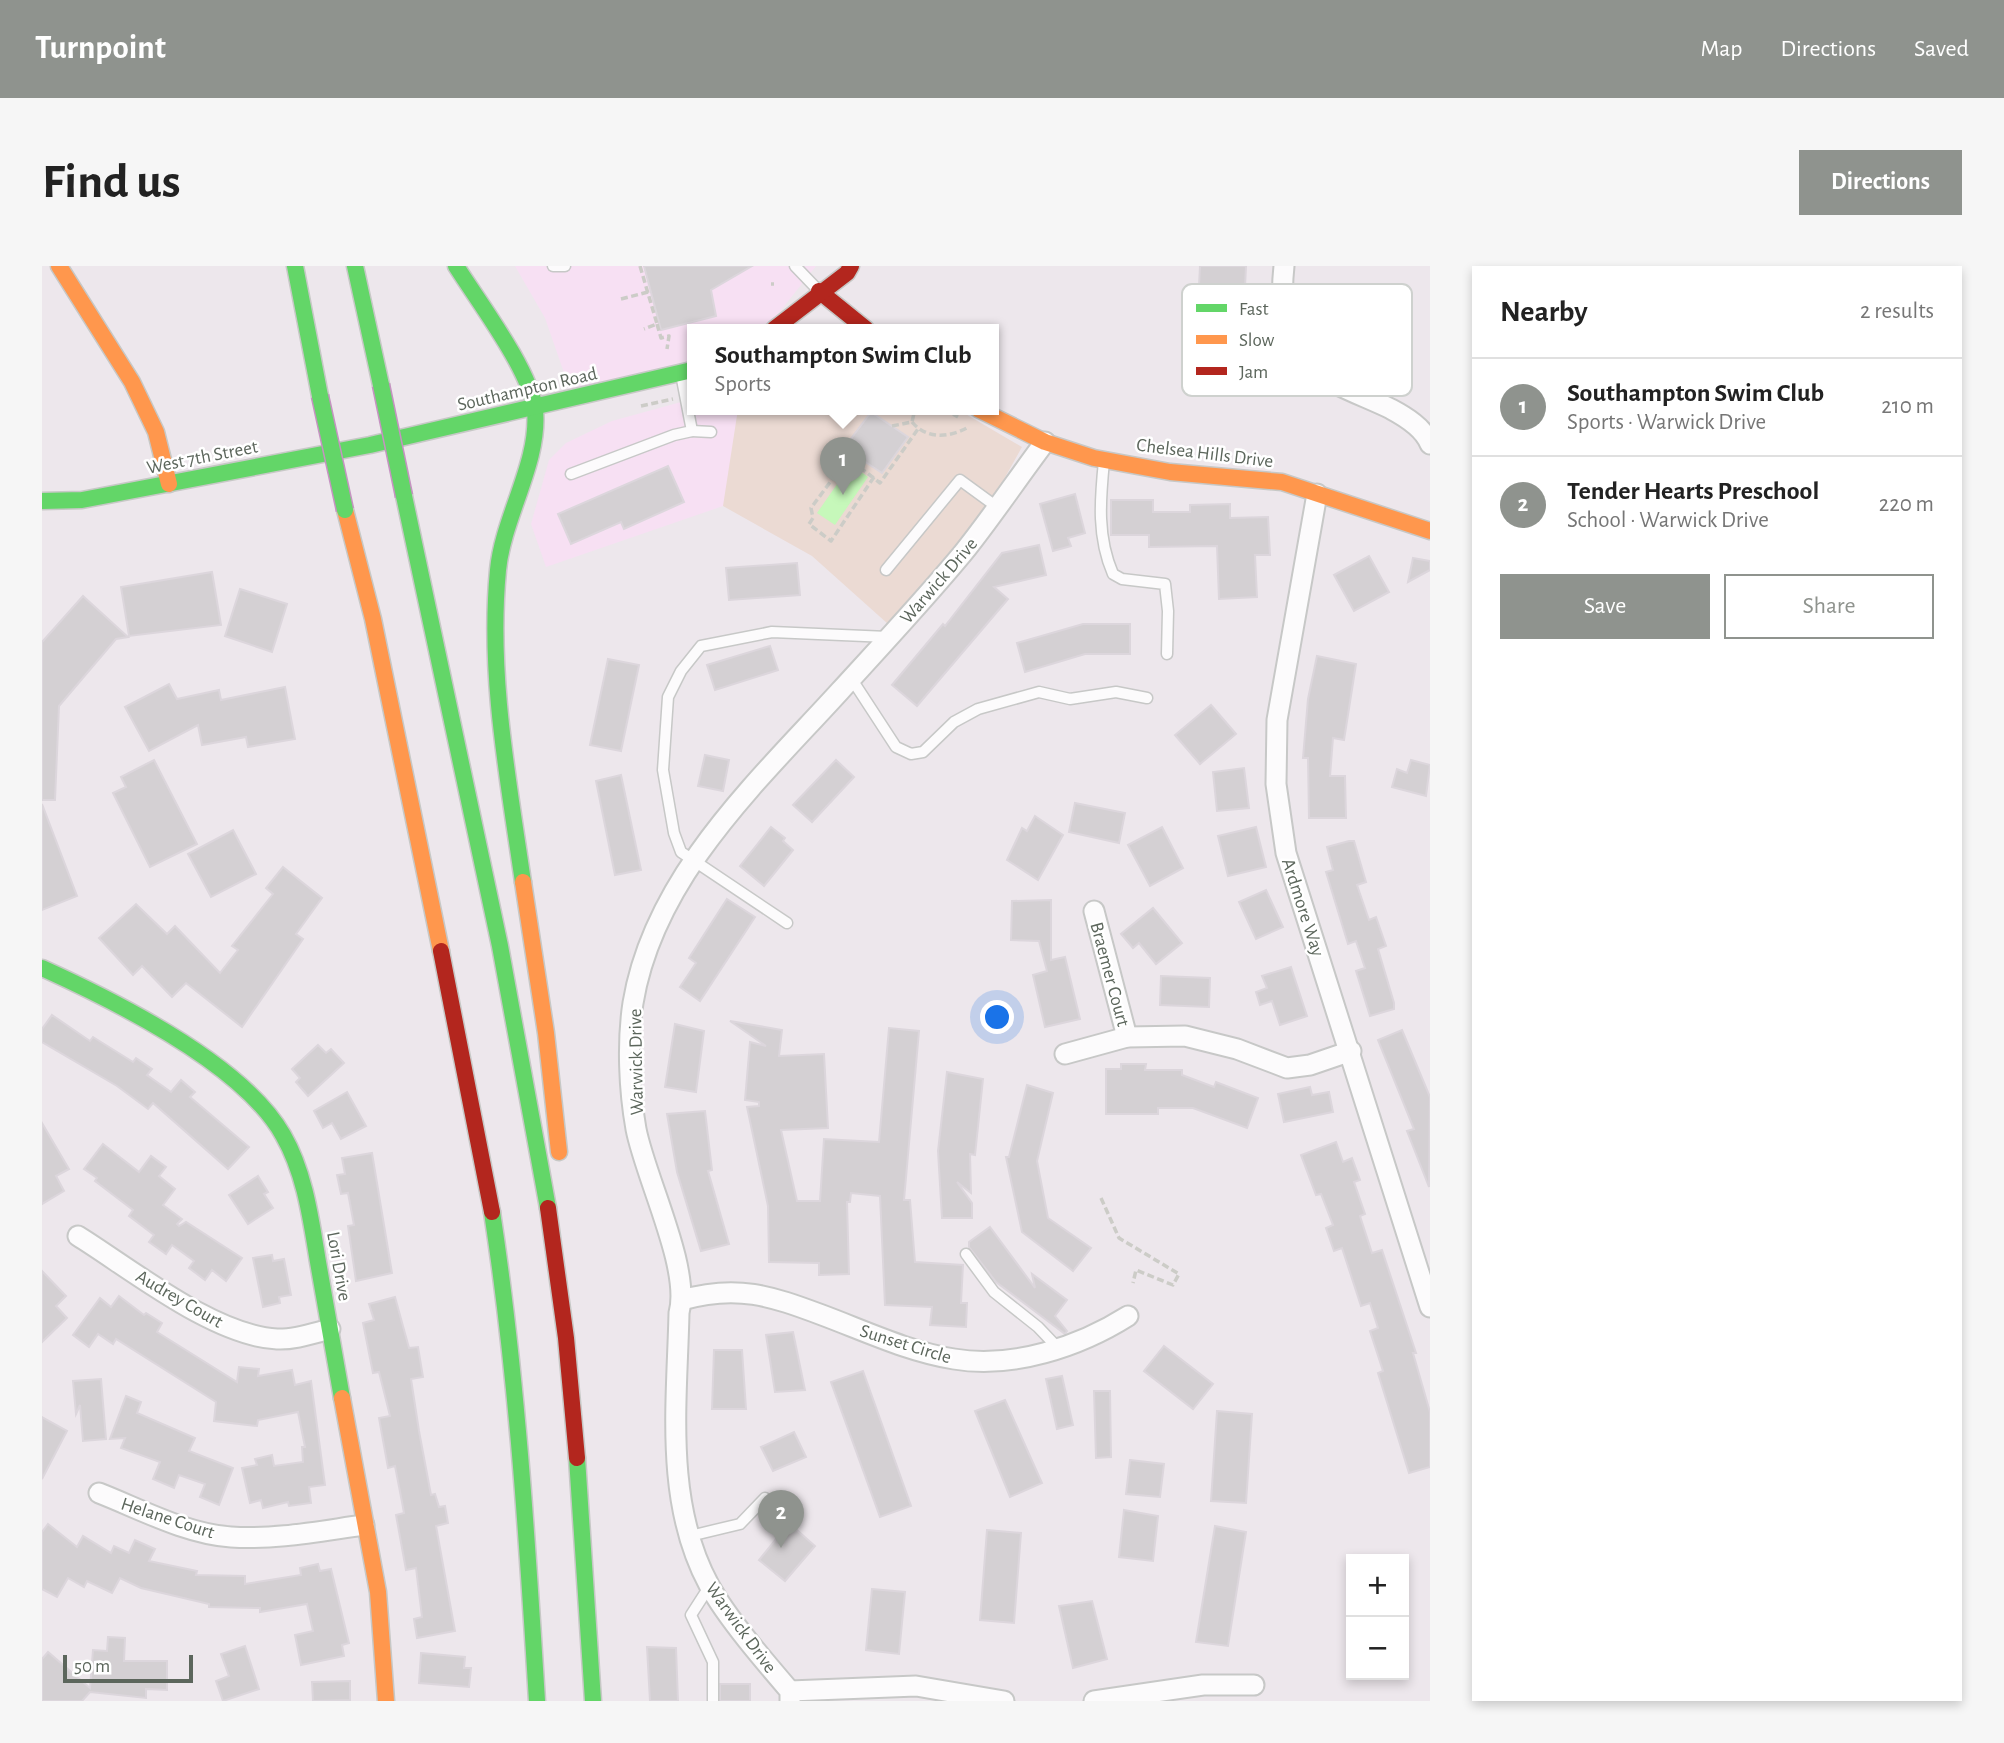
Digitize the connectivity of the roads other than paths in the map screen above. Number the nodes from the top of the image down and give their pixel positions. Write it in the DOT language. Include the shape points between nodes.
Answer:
graph roads {
  1 [pos="58,266"];
  2 [pos="355,266"];
  3 [pos="456,266"];
  4 [pos="553,266"];
  5 [pos="565,266"];
  6 [pos="795,266"];
  7 [pos="828,266"];
  8 [pos="851,266"];
  9 [pos="1284,266"];
  10 [pos="293,270"];
  11 [pos="1282,284"];
  12 [pos="820,291"];
  13 [pos="781,324"];
  14 [pos="860,324"];
  15 [pos="687,372"];
  16 [pos="1364,396"];
  17 [pos="536,407"];
  18 [pos="687,407"];
  19 [pos="689,415"];
  20 [pos="975,417"];
  21 [pos="692,432"];
  22 [pos="711,432"];
  23 [pos="1045,442"];
  24 [pos="1430,444"];
  25 [pos="370,445"];
  26 [pos="1104,460"];
  27 [pos="571,474"];
  28 [pos="169,484"];
  29 [pos="1317,494"];
  30 [pos="42,501"];
  31 [pos="997,507"];
  32 [pos="1430,531"];
  33 [pos="886,570"];
  34 [pos="888,637"];
  35 [pos="1167,654"];
  36 [pos="851,678"];
  37 [pos="1147,698"];
  38 [pos="694,861"];
  39 [pos="1094,911"];
  40 [pos="787,923"];
  41 [pos="42,968"];
  42 [pos="1127,1037"];
  43 [pos="1351,1051"];
  44 [pos="1065,1054"];
  45 [pos="560,1164"];
  46 [pos="562,1191"];
  47 [pos="78,1236"];
  48 [pos="965,1254"];
  49 [pos="682,1300"];
  50 [pos="1430,1307"];
  51 [pos="1128,1316"];
  52 [pos="330,1329"];
  53 [pos="565,1336"];
  54 [pos="1058,1348"];
  55 [pos="99,1493"];
  56 [pos="765,1498"];
  57 [pos="364,1525"];
  58 [pos="690,1536"];
  59 [pos="710,1587"];
  60 [pos="1254,1685"];
  61 [pos="790,1696"];
  62 [pos="386,1701"];
  63 [pos="537,1701"];
  64 [pos="593,1701"];
  65 [pos="713,1701"];
  66 [pos="1004,1701"];
  67 [pos="1094,1701"];
  1 -- 28 [label="main road" via="132,382 156,432"];
  2 -- 53 [label="main road, bridge" via="530,1101"];
  3 -- 17 [label="main road" via="524,376"];
  4 -- 5 [label="lane"];
  6 -- 12 [label="lane"];
  7 -- 12 [label="main road"];
  8 -- 12 [label="main road"];
  9 -- 11 [label="street"];
  10 -- 63 [label="main road, bridge" via="373,619 484,1158 513,1364"];
  12 -- 13 [label="main road"];
  12 -- 14 [label="main road"];
  15 -- 17 [label="main road, Southampton Road"];
  15 -- 18 [label="lane"];
  16 -- 24 [label="street" via="1405,416"];
  17 -- 25 [label="main road, Southampton Road"];
  17 -- 45 [label="main road" via="536,435 498,566 494,657"];
  19 -- 21 [label="lane"];
  20 -- 23 [label="main road, Chelsea Hills Drive"];
  21 -- 22 [label="lane"];
  21 -- 27 [label="lane"];
  23 -- 26 [label="main road, Chelsea Hills Drive"];
  23 -- 31 [label="street, Warwick Drive"];
  25 -- 28 [label="main road, West 7th Street"];
  26 -- 29 [label="main road, Chelsea Hills Drive" via="1170,472 1282,482"];
  26 -- 35 [label="lane" via="1099,504 1103,550 1113,574 1122,579 1165,584"];
  28 -- 30 [label="main road, West 7th Street" via="82,500"];
  29 -- 32 [label="main road, Chelsea Hills Drive"];
  29 -- 43 [label="street, Ardmore Way" via="1277,720 1276,784 1286,853"];
  31 -- 33 [label="lane" via="960,480"];
  31 -- 34 [label="street, Warwick Drive" via="964,552"];
  34 -- 36 [label="street, Warwick Drive"];
  34 -- 38 [label="lane" via="772,632 701,646 668,697 663,770 674,833 681,852"];
  36 -- 37 [label="lane" via="895,747 911,754 923,752 954,722 978,709 1039,692 1070,699 1116,692"];
  36 -- 38 [label="street, Warwick Drive" via="786,747"];
  38 -- 40 [label="lane"];
  38 -- 49 [label="street, Warwick Drive" via="652,934 633,1005 631,1081 637,1130"];
  39 -- 42 [label="street, Braemer Court"];
  41 -- 52 [label="main road, Lori Drive" via="133,1015 228,1076 274,1120 289,1144 300,1178"];
  42 -- 43 [label="street" via="1185,1036 1287,1068"];
  42 -- 44 [label="street"];
  43 -- 50 [label="street, Ardmore Way"];
  46 -- 53 [label="main road"];
  47 -- 52 [label="street, Audrey Court" via="205,1317 245,1334 279,1340"];
  48 -- 54 [label="lane" via="994,1292"];
  49 -- 54 [label="street, Sunset Circle" via="702,1294 757,1293 955,1359 996,1362"];
  49 -- 58 [label="street, Warwick Drive" via="677,1451 680,1497"];
  51 -- 54 [label="street, Sunset Circle"];
  52 -- 57 [label="main road, Lori Drive"];
  53 -- 64 [label="main road"];
  55 -- 57 [label="street, Helane Court" via="192,1529 229,1537 280,1537"];
  56 -- 58 [label="lane" via="740,1524"];
  57 -- 62 [label="main road, Lori Drive" via="382,1623"];
  58 -- 59 [label="street, Warwick Drive"];
  59 -- 61 [label="street, Warwick Drive"];
  59 -- 65 [label="lane" via="691,1615 713,1662"];
  60 -- 67 [label="street" via="1203,1685"];
  61 -- 66 [label="street" via="916,1686"];
}
